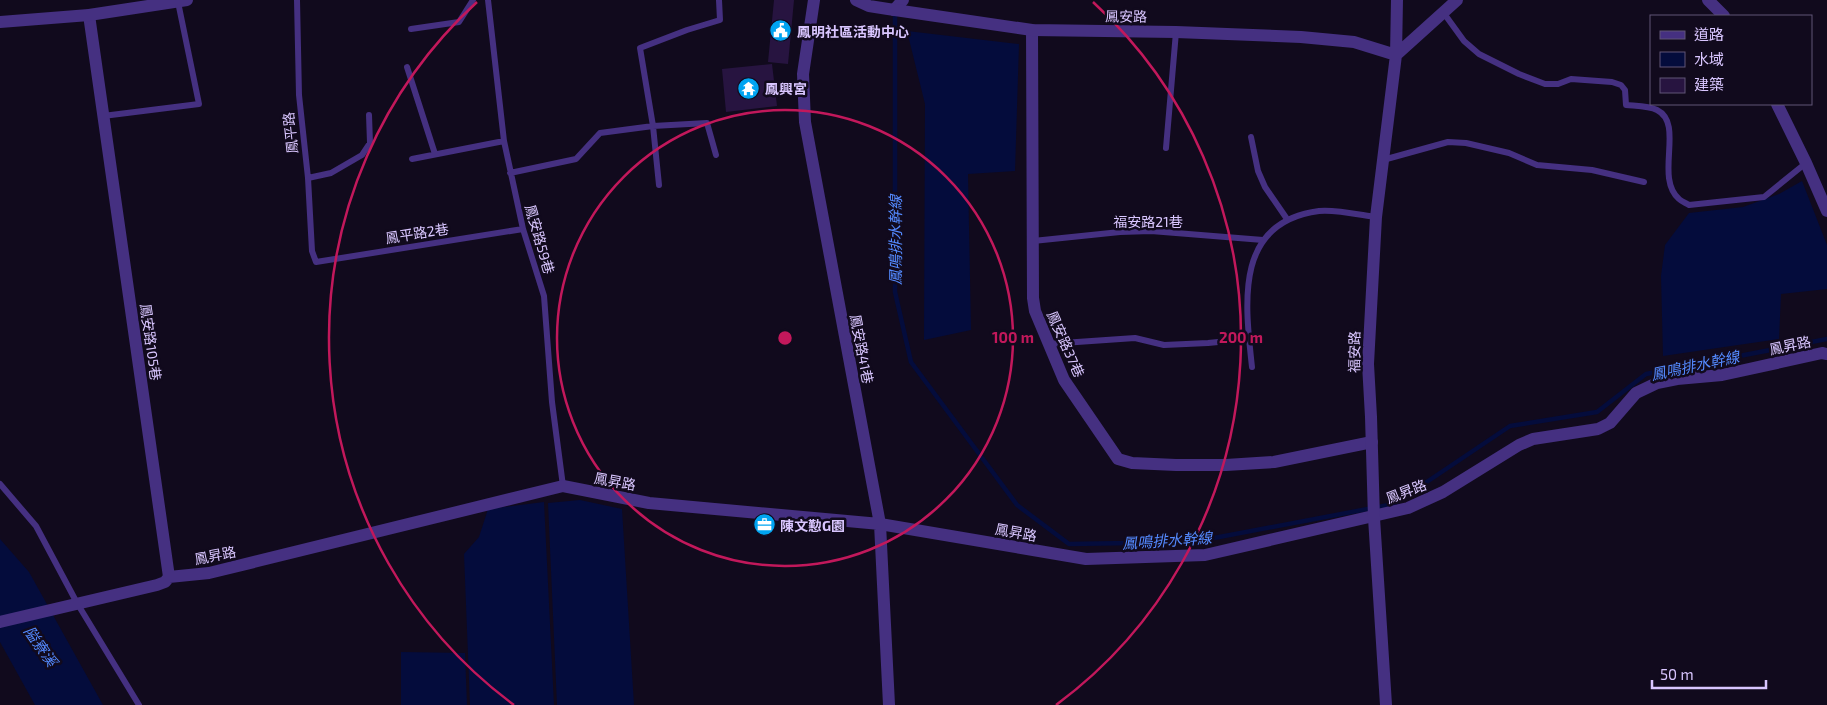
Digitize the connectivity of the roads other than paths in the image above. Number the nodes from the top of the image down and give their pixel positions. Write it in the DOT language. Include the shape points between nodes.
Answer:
graph roads {
  1 [pos="297,0"];
  2 [pos="473,0"];
  3 [pos="488,0"];
  4 [pos="719,0"];
  5 [pos="814,0"];
  6 [pos="856,0"];
  7 [pos="903,0"];
  8 [pos="1397,0"];
  9 [pos="1457,0"];
  10 [pos="1708,0"];
  11 [pos="182,1"];
  12 [pos="894,10"];
  13 [pos="1443,12"];
  14 [pos="89,15"];
  15 [pos="1723,15"];
  16 [pos="0,22"];
  17 [pos="411,28"];
  18 [pos="1032,30"];
  19 [pos="1176,32"];
  20 [pos="1396,55"];
  21 [pos="407,66"];
  22 [pos="1777,105"];
  23 [pos="369,114"];
  24 [pos="103,116"];
  25 [pos="653,126"];
  26 [pos="1251,137"];
  27 [pos="504,141"];
  28 [pos="1166,148"];
  29 [pos="435,154"];
  30 [pos="716,155"];
  31 [pos="412,159"];
  32 [pos="1383,160"];
  33 [pos="1806,163"];
  34 [pos="510,173"];
  35 [pos="308,178"];
  36 [pos="1644,182"];
  37 [pos="659,185"];
  38 [pos="1827,211"];
  39 [pos="1376,217"];
  40 [pos="1288,219"];
  41 [pos="523,229"];
  42 [pos="1263,240"];
  43 [pos="1033,241"];
  44 [pos="316,262"];
  45 [pos="1249,339"];
  46 [pos="1048,344"];
  47 [pos="1827,354"];
  48 [pos="1252,367"];
  49 [pos="1372,442"];
  50 [pos="0,484"];
  51 [pos="563,486"];
  52 [pos="1374,518"];
  53 [pos="880,524"];
  54 [pos="170,577"];
  55 [pos="78,603"];
  56 [pos="0,622"];
  57 [pos="139,705"];
  58 [pos="889,705"];
  59 [pos="1386,705"];
  1 -- 35 [label="lane, 鳳平路" via="299,96"];
  2 -- 17 [label="lane" via="459,22"];
  3 -- 27 [label="lane, 鳳安路59巷"];
  4 -- 25 [label="lane" via="720,20 640,48"];
  5 -- 53 [label="street, 鳳安路41巷" via="803,74 805,122"];
  6 -- 12 [label="street, 鳳安路"];
  7 -- 12 [label="street"];
  8 -- 20 [label="street, 福安路"];
  9 -- 13 [label="street"];
  10 -- 15 [label="street"];
  11 -- 14 [label="street"];
  11 -- 24 [label="lane" via="199,104"];
  12 -- 18 [label="street, 鳳安路"];
  13 -- 20 [label="street"];
  13 -- 33 [label="lane" via="1464,41 1479,54 1520,74 1545,84 1571,79 1612,82 1626,90 1626,105 1656,109 1664,114 1669,128 1669,181 1679,199 1689,205 1764,197"];
  14 -- 16 [label="street"];
  14 -- 24 [label="street, 鳳安路105巷"];
  18 -- 19 [label="street, 鳳安路"];
  18 -- 43 [label="street, 鳳安路37巷"];
  19 -- 20 [label="street, 鳳安路" via="1354,42"];
  19 -- 28 [label="lane"];
  20 -- 32 [label="street, 福安路"];
  21 -- 29 [label="lane"];
  22 -- 33 [label="street"];
  23 -- 35 [label="lane" via="370,142 362,155 331,173"];
  24 -- 54 [label="street, 鳳安路105巷"];
  25 -- 30 [label="lane" via="707,123"];
  25 -- 34 [label="lane" via="600,133 576,159"];
  25 -- 37 [label="lane"];
  26 -- 40 [label="lane" via="1265,187"];
  27 -- 29 [label="lane"];
  27 -- 34 [label="lane, 鳳安路59巷"];
  29 -- 31 [label="lane"];
  32 -- 36 [label="lane" via="1458,142 1509,153 1537,165 1592,170"];
  32 -- 39 [label="street, 福安路"];
  33 -- 38 [label="street"];
  34 -- 41 [label="lane, 鳳安路59巷"];
  35 -- 44 [label="lane, 鳳平路" via="312,251"];
  39 -- 40 [label="lane" via="1320,211"];
  39 -- 49 [label="street, 福安路" via="1368,364"];
  40 -- 42 [label="lane"];
  41 -- 44 [label="lane, 鳳平路2巷"];
  41 -- 51 [label="lane, 鳳安路59巷" via="544,296 552,402"];
  42 -- 43 [label="lane, 福安路21巷" via="1151,231"];
  42 -- 45 [label="lane" via="1254,256 1250,276"];
  43 -- 46 [label="street, 鳳安路37巷" via="1034,305"];
  45 -- 46 [label="lane" via="1208,344 1164,345 1135,338"];
  45 -- 48 [label="lane"];
  46 -- 49 [label="street, 鳳安路37巷" via="1064,380 1118,460 1124,462 1176,466 1274,462"];
  47 -- 52 [label="street, 鳳昇路" via="1722,375 1657,382 1636,392 1610,423 1598,429 1519,445 1443,492 1408,508"];
  49 -- 52 [label="street, 福安路"];
  50 -- 55 [label="lane" via="36,526"];
  51 -- 53 [label="street, 鳳昇路" via="649,503"];
  51 -- 54 [label="street, 鳳昇路" via="208,573"];
  52 -- 53 [label="street, 鳳昇路" via="1205,555 1086,560"];
  52 -- 59 [label="street, 福安路"];
  53 -- 58 [label="street, 鳳安路41巷"];
  54 -- 55 [label="street" via="157,585"];
  55 -- 56 [label="street"];
  55 -- 57 [label="lane"];
}
